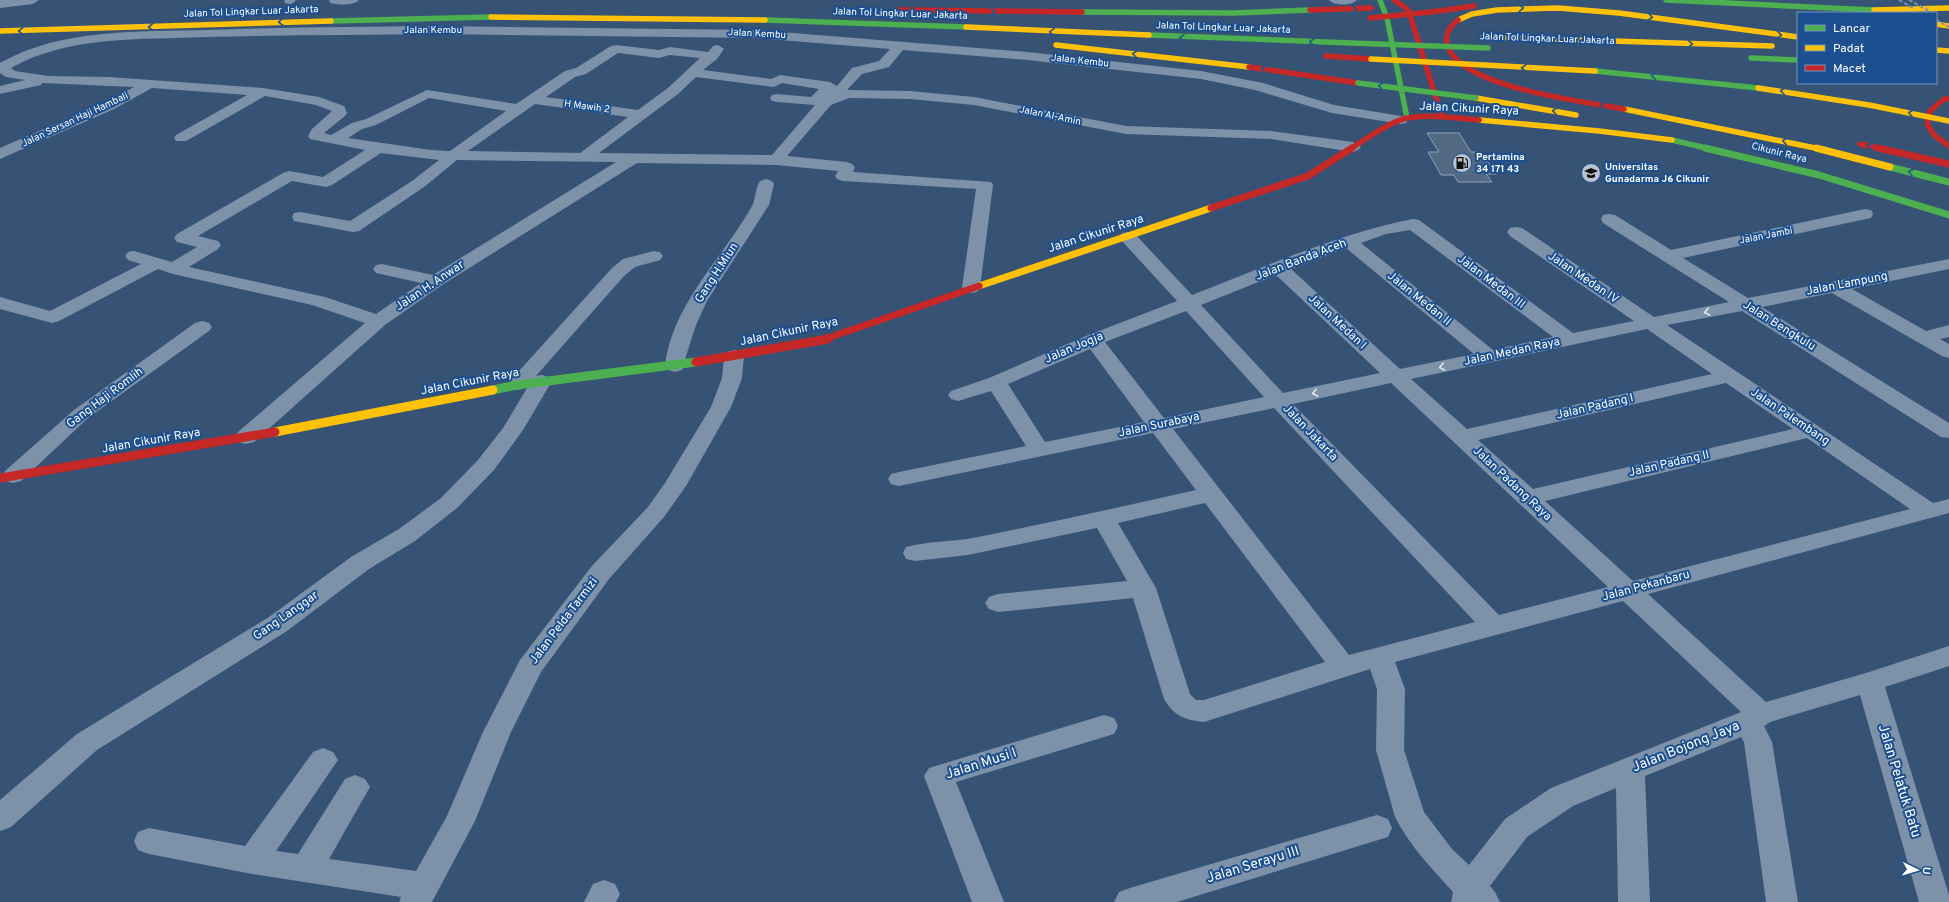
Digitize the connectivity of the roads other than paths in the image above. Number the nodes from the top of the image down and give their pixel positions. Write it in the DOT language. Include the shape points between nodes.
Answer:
graph roads {
  1 [pos="33,0"];
  2 [pos="353,0"];
  3 [pos="1335,0"];
  4 [pos="1351,0"];
  5 [pos="1380,0"];
  6 [pos="1394,0"];
  7 [pos="1457,0"];
  8 [pos="1518,0"];
  9 [pos="1662,0"];
  10 [pos="1666,0"];
  11 [pos="1784,0"];
  12 [pos="1855,0"];
  13 [pos="1936,0"];
  14 [pos="334,1"];
  15 [pos="0,4"];
  16 [pos="1949,7"];
  17 [pos="892,10"];
  18 [pos="816,12"];
  19 [pos="1066,12"];
  20 [pos="1797,13"];
  21 [pos="786,14"];
  22 [pos="1366,18"];
  23 [pos="1387,18"];
  24 [pos="1411,18"];
  25 [pos="320,20"];
  26 [pos="1293,20"];
  27 [pos="0,22"];
  28 [pos="1267,30"];
  29 [pos="0,31"];
  30 [pos="736,33"];
  31 [pos="1380,34"];
  32 [pos="912,35"];
  33 [pos="1424,35"];
  34 [pos="1437,36"];
  35 [pos="1454,36"];
  36 [pos="1480,37"];
  37 [pos="1797,38"];
  38 [pos="900,45"];
  39 [pos="1784,47"];
  40 [pos="1163,48"];
  41 [pos="1491,48"];
  42 [pos="1937,50"];
  43 [pos="1949,51"];
  44 [pos="712,56"];
  45 [pos="1319,56"];
  46 [pos="1743,58"];
  47 [pos="1797,60"];
  48 [pos="694,73"];
  49 [pos="48,80"];
  50 [pos="149,84"];
  51 [pos="0,90"];
  52 [pos="263,92"];
  53 [pos="777,98"];
  54 [pos="532,99"];
  55 [pos="1949,99"];
  56 [pos="830,100"];
  57 [pos="1627,108"];
  58 [pos="518,109"];
  59 [pos="641,115"];
  60 [pos="1582,116"];
  61 [pos="1442,117"];
  62 [pos="1404,119"];
  63 [pos="1727,120"];
  64 [pos="1949,121"];
  65 [pos="1666,129"];
  66 [pos="1599,131"];
  67 [pos="1680,132"];
  68 [pos="181,138"];
  69 [pos="333,140"];
  70 [pos="1742,143"];
  71 [pos="1853,143"];
  72 [pos="1949,146"];
  73 [pos="1352,147"];
  74 [pos="378,148"];
  75 [pos="0,154"];
  76 [pos="454,156"];
  77 [pos="582,158"];
  78 [pos="632,159"];
  79 [pos="776,160"];
  80 [pos="1949,164"];
  81 [pos="1868,171"];
  82 [pos="1949,182"];
  83 [pos="766,184"];
  84 [pos="1865,214"];
  85 [pos="1949,216"];
  86 [pos="300,217"];
  87 [pos="1609,219"];
  88 [pos="1413,224"];
  89 [pos="1516,232"];
  90 [pos="1128,237"];
  91 [pos="1348,241"];
  92 [pos="134,256"];
  93 [pos="654,256"];
  94 [pos="1667,256"];
  95 [pos="155,264"];
  96 [pos="1949,264"];
  97 [pos="1279,268"];
  98 [pos="173,269"];
  99 [pos="382,269"];
  100 [pos="436,281"];
  101 [pos="1834,286"];
  102 [pos="971,288"];
  103 [pos="1190,302"];
  104 [pos="0,303"];
  105 [pos="1745,304"];
  106 [pos="378,321"];
  107 [pos="1651,323"];
  108 [pos="202,327"];
  109 [pos="1949,331"];
  110 [pos="1924,338"];
  111 [pos="1093,340"];
  112 [pos="1569,340"];
  113 [pos="1949,352"];
  114 [pos="734,356"];
  115 [pos="1490,357"];
  116 [pos="675,366"];
  117 [pos="1395,376"];
  118 [pos="1729,376"];
  119 [pos="542,382"];
  120 [pos="996,382"];
  121 [pos="517,385"];
  122 [pos="958,396"];
  123 [pos="1279,401"];
  124 [pos="1158,425"];
  125 [pos="1811,431"];
  126 [pos="1949,432"];
  127 [pos="246,437"];
  128 [pos="1461,437"];
  129 [pos="1039,450"];
  130 [pos="6,477"];
  131 [pos="899,479"];
  132 [pos="1211,494"];
  133 [pos="1527,498"];
  134 [pos="1939,508"];
  135 [pos="1104,519"];
  136 [pos="915,553"];
  137 [pos="1143,588"];
  138 [pos="1628,591"];
  139 [pos="998,603"];
  140 [pos="1494,626"];
  141 [pos="1380,656"];
  142 [pos="1949,656"];
  143 [pos="1343,666"];
  144 [pos="1870,682"];
  145 [pos="1754,718"];
  146 [pos="1104,726"];
  147 [pos="323,760"];
  148 [pos="1630,769"];
  149 [pos="355,787"];
  150 [pos="0,818"];
  151 [pos="1376,828"];
  152 [pos="149,841"];
  153 [pos="252,861"];
  154 [pos="306,869"];
  155 [pos="419,894"];
  156 [pos="1191,894"];
  157 [pos="1474,897"];
  158 [pos="988,902"];
  159 [pos="1130,902"];
  160 [pos="1634,902"];
  161 [pos="1782,902"];
  162 [pos="1935,902"];
  1 -- 15 [label="street"];
  2 -- 14 [label="street"];
  3 -- 4 [label="street"];
  5 -- 23 [label="main road"];
  6 -- 24 [label="main road" via="1407,9"];
  19 -- 7 [label="main road, one-way" via="1236,13 1371,8"];
  8 -- 22 [label="main road, bridge"];
  9 -- 20 [label="main road"];
  10 -- 16 [label="main road" via="1866,10"];
  11 -- 12 [label="main road"];
  13 -- 16 [label="main road"];
  17 -- 19 [label="main road, one-way"];
  18 -- 21 [label="main road"];
  19 -- 26 [label="main road"];
  21 -- 27 [label="main road, Jalan Tol Lingkar Luar Jakarta" via="668,10 463,10"];
  21 -- 28 [label="main road, Jalan Tol Lingkar Luar Jakarta"];
  23 -- 24 [label="main road"];
  23 -- 62 [label="main road"];
  24 -- 61 [label="main road"];
  25 -- 29 [label="main road, Jalan Tol Lingkar Luar Jakarta, one-way"];
  25 -- 32 [label="main road" via="757,28"];
  41 -- 25 [label="main road, Jalan Tol Lingkar Luar Jakarta, one-way, bridge" via="1183,38 749,19 479,16"];
  30 -- 38 [label="street, Jalan Kembu"];
  30 -- 44 [label="street"];
  30 -- 49 [label="street, Jalan Kembu" via="436,30 106,37 48,47 1,68 11,74"];
  31 -- 33 [label="main road"];
  34 -- 35 [label="main road"];
  36 -- 39 [label="main road, Jalan Tol Lingkar Luar Jakarta, one-way"];
  57 -- 37 [label="main road, one-way" via="1587,103 1507,85 1477,74 1459,65 1450,52 1446,40 1450,25 1474,15 1510,8 1540,7 1617,12"];
  38 -- 56 [label="street" via="884,64 857,71"];
  38 -- 62 [label="street, Jalan Kembu" via="1034,56 1201,75 1258,86 1332,109"];
  60 -- 40 [label="main road, one-way, bridge" via="1476,98 1212,62 1047,43"];
  42 -- 43 [label="main road"];
  44 -- 48 [label="street"];
  44 -- 54 [label="street" via="616,49 581,71 570,74"];
  64 -- 45 [label="main road, one-way, bridge" via="1869,105 1732,84 1604,71"];
  46 -- 47 [label="main road"];
  48 -- 56 [label="street" via="774,83 780,79 830,86 817,98"];
  48 -- 59 [label="street"];
  49 -- 50 [label="street"];
  49 -- 51 [label="street"];
  50 -- 52 [label="street"];
  50 -- 75 [label="street, Jalan Sersan Haji Hambali" via="102,109"];
  52 -- 68 [label="street"];
  52 -- 69 [label="street" via="319,101 339,109 340,113 317,132 316,136"];
  53 -- 56 [label="street, Jalan Al-Amin"];
  54 -- 58 [label="street"];
  54 -- 59 [label="street, H Mawih 2"];
  55 -- 72 [label="main road" via="1944,99 1930,111 1927,124 1934,135"];
  56 -- 73 [label="street, Jalan Al-Amin" via="855,94 931,96 1000,106 1126,130 1271,135"];
  56 -- 79 [label="street"];
  57 -- 63 [label="main road" via="1624,105"];
  82 -- 57 [label="main road, one-way" via="1816,148"];
  58 -- 69 [label="street" via="427,94"];
  58 -- 76 [label="street"];
  59 -- 77 [label="street"];
  61 -- 62 [label="main road, Jalan Cikunir Raya"];
  61 -- 66 [label="main road, Jalan Cikunir Raya"];
  62 -- 73 [label="main road, Jalan Cikunir Raya"];
  65 -- 67 [label="main road"];
  66 -- 85 [label="main road, Cikunir Raya" via="1661,138 1714,148 1819,175"];
  69 -- 74 [label="street"];
  70 -- 81 [label="main road" via="1824,159"];
  80 -- 71 [label="main road, one-way"];
  73 -- 90 [label="main road, Jalan Cikunir Raya" via="1308,176"];
  74 -- 76 [label="street" via="413,154"];
  74 -- 98 [label="street" via="326,182 290,176 183,238 212,245"];
  76 -- 77 [label="street"];
  76 -- 86 [label="street" via="418,184 353,227"];
  77 -- 78 [label="street"];
  78 -- 79 [label="street"];
  78 -- 100 [label="street, Jalan H. Anwar"];
  79 -- 102 [label="street" via="847,167 843,176 985,185"];
  83 -- 116 [label="street, Gang H.Miun" via="761,205 698,301 686,325"];
  84 -- 94 [label="street, Jalan Jambi"];
  87 -- 94 [label="street, Jalan Bengkulu"];
  88 -- 91 [label="street, Jalan Banda Aceh" via="1382,230"];
  88 -- 112 [label="street, Jalan Medan III"];
  89 -- 107 [label="street, Jalan Medan IV"];
  90 -- 102 [label="main road, Jalan Cikunir Raya"];
  90 -- 103 [label="street, Jalan Jakarta"];
  91 -- 97 [label="street, Jalan Banda Aceh"];
  91 -- 115 [label="street, Jalan Medan II"];
  92 -- 95 [label="street"];
  93 -- 121 [label="street" via="629,263 618,272"];
  94 -- 105 [label="street, Jalan Bengkulu"];
  95 -- 98 [label="street"];
  95 -- 104 [label="street" via="52,317"];
  96 -- 101 [label="street, Jalan Lampung"];
  97 -- 103 [label="street, Jalan Banda Aceh"];
  97 -- 117 [label="street, Jalan Medan I"];
  98 -- 106 [label="street" via="315,299 351,309"];
  99 -- 100 [label="street"];
  100 -- 106 [label="street, Jalan H. Anwar"];
  101 -- 105 [label="street, Jalan Lampung"];
  101 -- 110 [label="street"];
  102 -- 114 [label="main road, Jalan Cikunir Raya" via="828,339"];
  103 -- 111 [label="street, Jalan Jogja"];
  103 -- 123 [label="street, Jalan Jakarta"];
  105 -- 107 [label="street, Jalan Medan Raya, one-way"];
  105 -- 126 [label="street, Jalan Bengkulu"];
  106 -- 127 [label="street, Jalan H. Anwar"];
  107 -- 112 [label="street, Jalan Medan Raya"];
  107 -- 118 [label="street, Jalan Palembang"];
  108 -- 130 [label="street, Gang Haji Romlih" via="81,414"];
  109 -- 110 [label="street"];
  110 -- 113 [label="street"];
  111 -- 120 [label="street, Jalan Jogja"];
  111 -- 124 [label="street"];
  112 -- 115 [label="street, Jalan Medan Raya"];
  114 -- 116 [label="main road, Jalan Cikunir Raya"];
  114 -- 155 [label="street, Jalan Pelda Tarmizi" via="732,378 721,407 675,486 656,512 600,573 530,667 497,732 460,821"];
  115 -- 117 [label="street, Jalan Medan Raya, one-way"];
  116 -- 119 [label="main road, Jalan Cikunir Raya"];
  117 -- 123 [label="street, Jalan Medan Raya, one-way"];
  117 -- 128 [label="street, Jalan Padang Raya"];
  118 -- 125 [label="street, Jalan Palembang"];
  118 -- 128 [label="street, Jalan Padang I"];
  119 -- 121 [label="main road, Jalan Cikunir Raya"];
  119 -- 150 [label="street, Gang Langgar" via="486,465 449,503 406,535 360,563 278,624 87,742"];
  120 -- 122 [label="street, Jalan Jogja"];
  120 -- 129 [label="street"];
  121 -- 127 [label="main road, Jalan Cikunir Raya"];
  123 -- 124 [label="street, Jalan Surabaya"];
  123 -- 140 [label="street, Jalan Jakarta"];
  124 -- 129 [label="street, Jalan Surabaya"];
  124 -- 132 [label="street"];
  125 -- 133 [label="street, Jalan Padang II"];
  125 -- 134 [label="street, Jalan Palembang"];
  127 -- 130 [label="main road, Jalan Cikunir Raya"];
  128 -- 133 [label="street, Jalan Padang Raya"];
  129 -- 131 [label="street, Jalan Surabaya"];
  132 -- 135 [label="street"];
  132 -- 143 [label="street"];
  133 -- 138 [label="street, Jalan Padang Raya"];
  134 -- 138 [label="street, Jalan Pekanbaru"];
  135 -- 136 [label="street" via="968,547"];
  135 -- 137 [label="street, Jalan Pekanbaru"];
  137 -- 139 [label="street"];
  137 -- 143 [label="street, Jalan Pekanbaru" via="1178,699 1189,710 1204,710"];
  138 -- 140 [label="street, Jalan Pekanbaru"];
  138 -- 145 [label="street, Jalan Padang Raya"];
  140 -- 141 [label="street, Jalan Pekanbaru"];
  141 -- 143 [label="street, Jalan Pekanbaru"];
  141 -- 157 [label="street" via="1391,689 1390,750 1410,817"];
  142 -- 144 [label="street, Jalan Bojong Jaya"];
  144 -- 145 [label="street, Jalan Bojong Jaya"];
  144 -- 162 [label="street, Jalan Pelatuk Batu"];
  145 -- 148 [label="street, Jalan Bojong Jaya"];
  145 -- 161 [label="street"];
  146 -- 158 [label="street, Jalan Musi I" via="939,776"];
  147 -- 153 [label="street"];
  148 -- 157 [label="street, Jalan Bojong Jaya" via="1562,797 1516,828"];
  148 -- 160 [label="street"];
  149 -- 154 [label="street"];
  151 -- 156 [label="street, Jalan Serayu III"];
  152 -- 153 [label="street"];
  153 -- 154 [label="street"];
  154 -- 155 [label="street"];
  156 -- 159 [label="street, Jalan Serayu III"];
}
